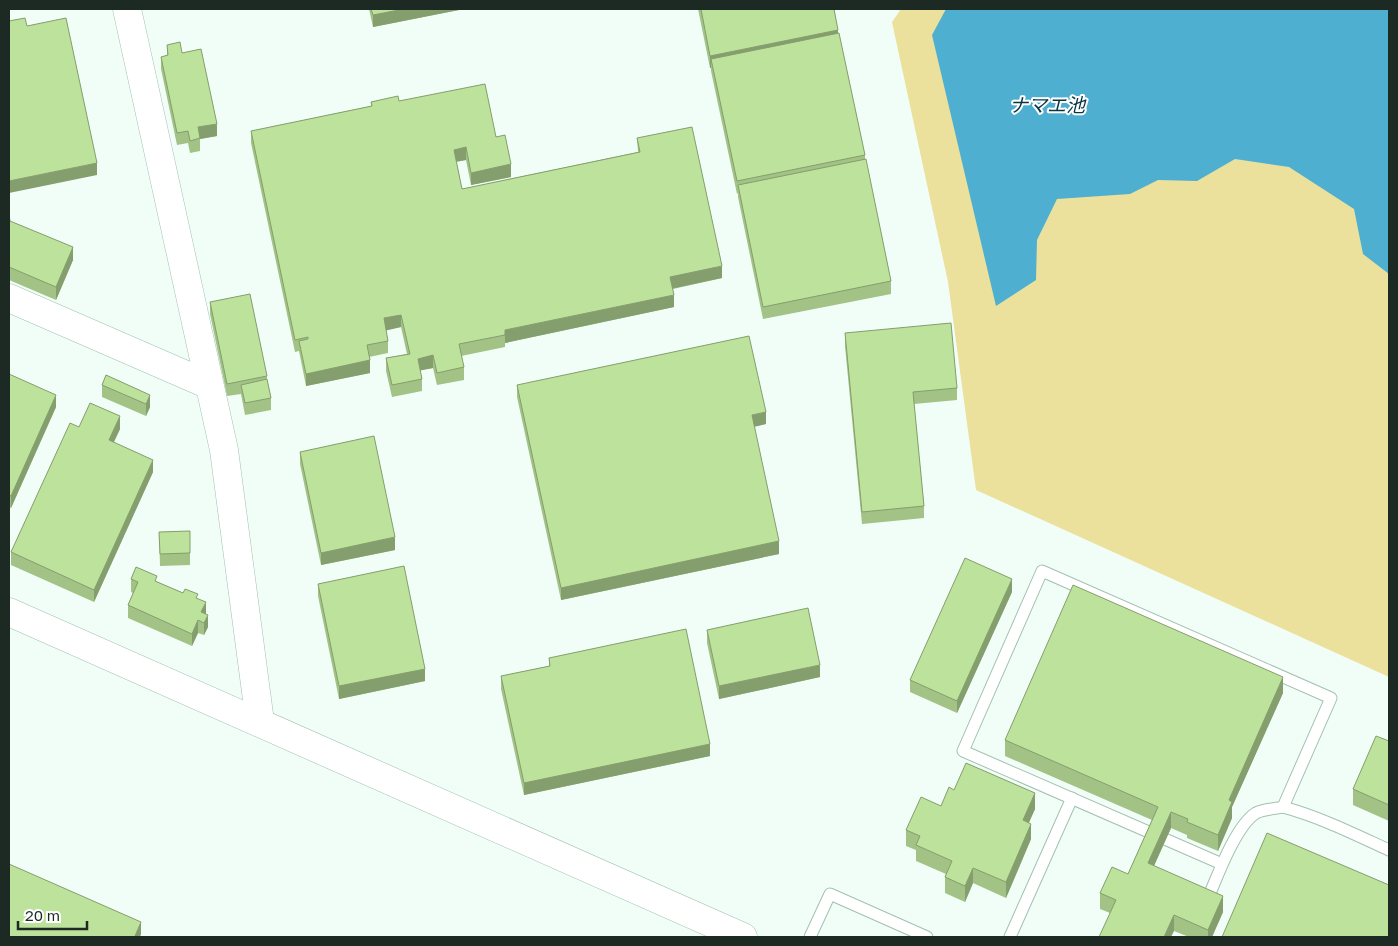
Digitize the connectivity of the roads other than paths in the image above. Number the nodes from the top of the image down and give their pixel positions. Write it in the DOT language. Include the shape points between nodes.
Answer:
graph roads {
  1 [pos="127,9"];
  2 [pos="9,298"];
  3 [pos="209,385"];
  4 [pos="9,612"];
  5 [pos="260,722"];
  6 [pos="1072,798"];
  7 [pos="1283,807"];
  8 [pos="1389,850"];
  9 [pos="1222,864"];
  10 [pos="1203,910"];
  11 [pos="743,937"];
  12 [pos="810,937"];
  13 [pos="927,937"];
  14 [pos="1010,937"];
  1 -- 3 [label="street"];
  2 -- 3 [label="street"];
  3 -- 5 [label="street" via="224,450"];
  4 -- 5 [label="street"];
  5 -- 11 [label="street"];
  6 -- 7 [label="lane" via="963,751 1042,571 1331,698"];
  6 -- 9 [label="lane"];
  6 -- 14 [label="lane"];
  7 -- 8 [label="lane"];
  7 -- 9 [label="lane" via="1257,812 1245,822"];
  9 -- 10 [label="lane"];
  12 -- 13 [label="lane" via="830,894"];
}
